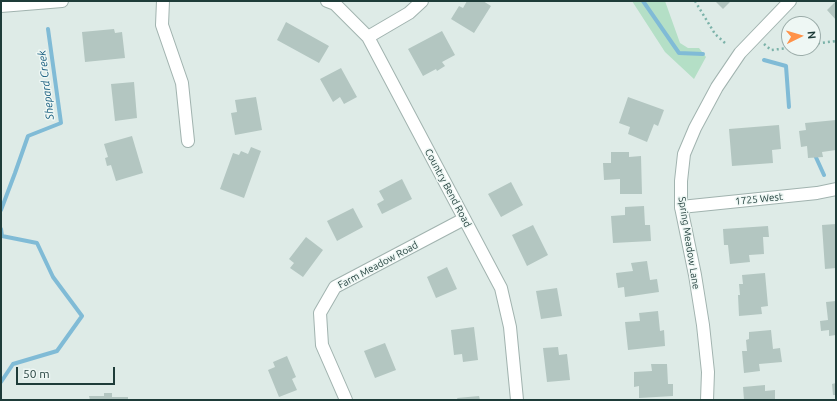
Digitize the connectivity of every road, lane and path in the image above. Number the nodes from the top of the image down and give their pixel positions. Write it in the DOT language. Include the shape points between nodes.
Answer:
graph roads {
  1 [pos="62,1"];
  2 [pos="163,1"];
  3 [pos="327,1"];
  4 [pos="422,1"];
  5 [pos="695,1"];
  6 [pos="790,1"];
  7 [pos="1,6"];
  8 [pos="368,37"];
  9 [pos="836,41"];
  10 [pos="725,43"];
  11 [pos="821,43"];
  12 [pos="765,45"];
  13 [pos="781,49"];
  14 [pos="188,141"];
  15 [pos="836,189"];
  16 [pos="681,207"];
  17 [pos="464,220"];
  18 [pos="346,400"];
  19 [pos="517,400"];
  20 [pos="707,400"];
  1 -- 7 [label="street"];
  2 -- 14 [label="street" via="162,25 182,83"];
  3 -- 8 [label="street, Country Bend Road" via="335,4"];
  4 -- 8 [label="street" via="409,13"];
  5 -- 10 [label="path" via="714,34"];
  6 -- 16 [label="street, Spring Meadow Lane" via="740,53 717,87 695,128 684,154"];
  8 -- 17 [label="street, Country Bend Road"];
  9 -- 11 [label="path"];
  12 -- 13 [label="path" via="771,50"];
  15 -- 16 [label="street, 1725 West"];
  16 -- 20 [label="street, Spring Meadow Lane" via="703,326 708,372"];
  17 -- 18 [label="street, Farm Meadow Road" via="335,287 320,313 322,344"];
  17 -- 19 [label="street, Country Bend Road" via="501,288 510,327"];
}
